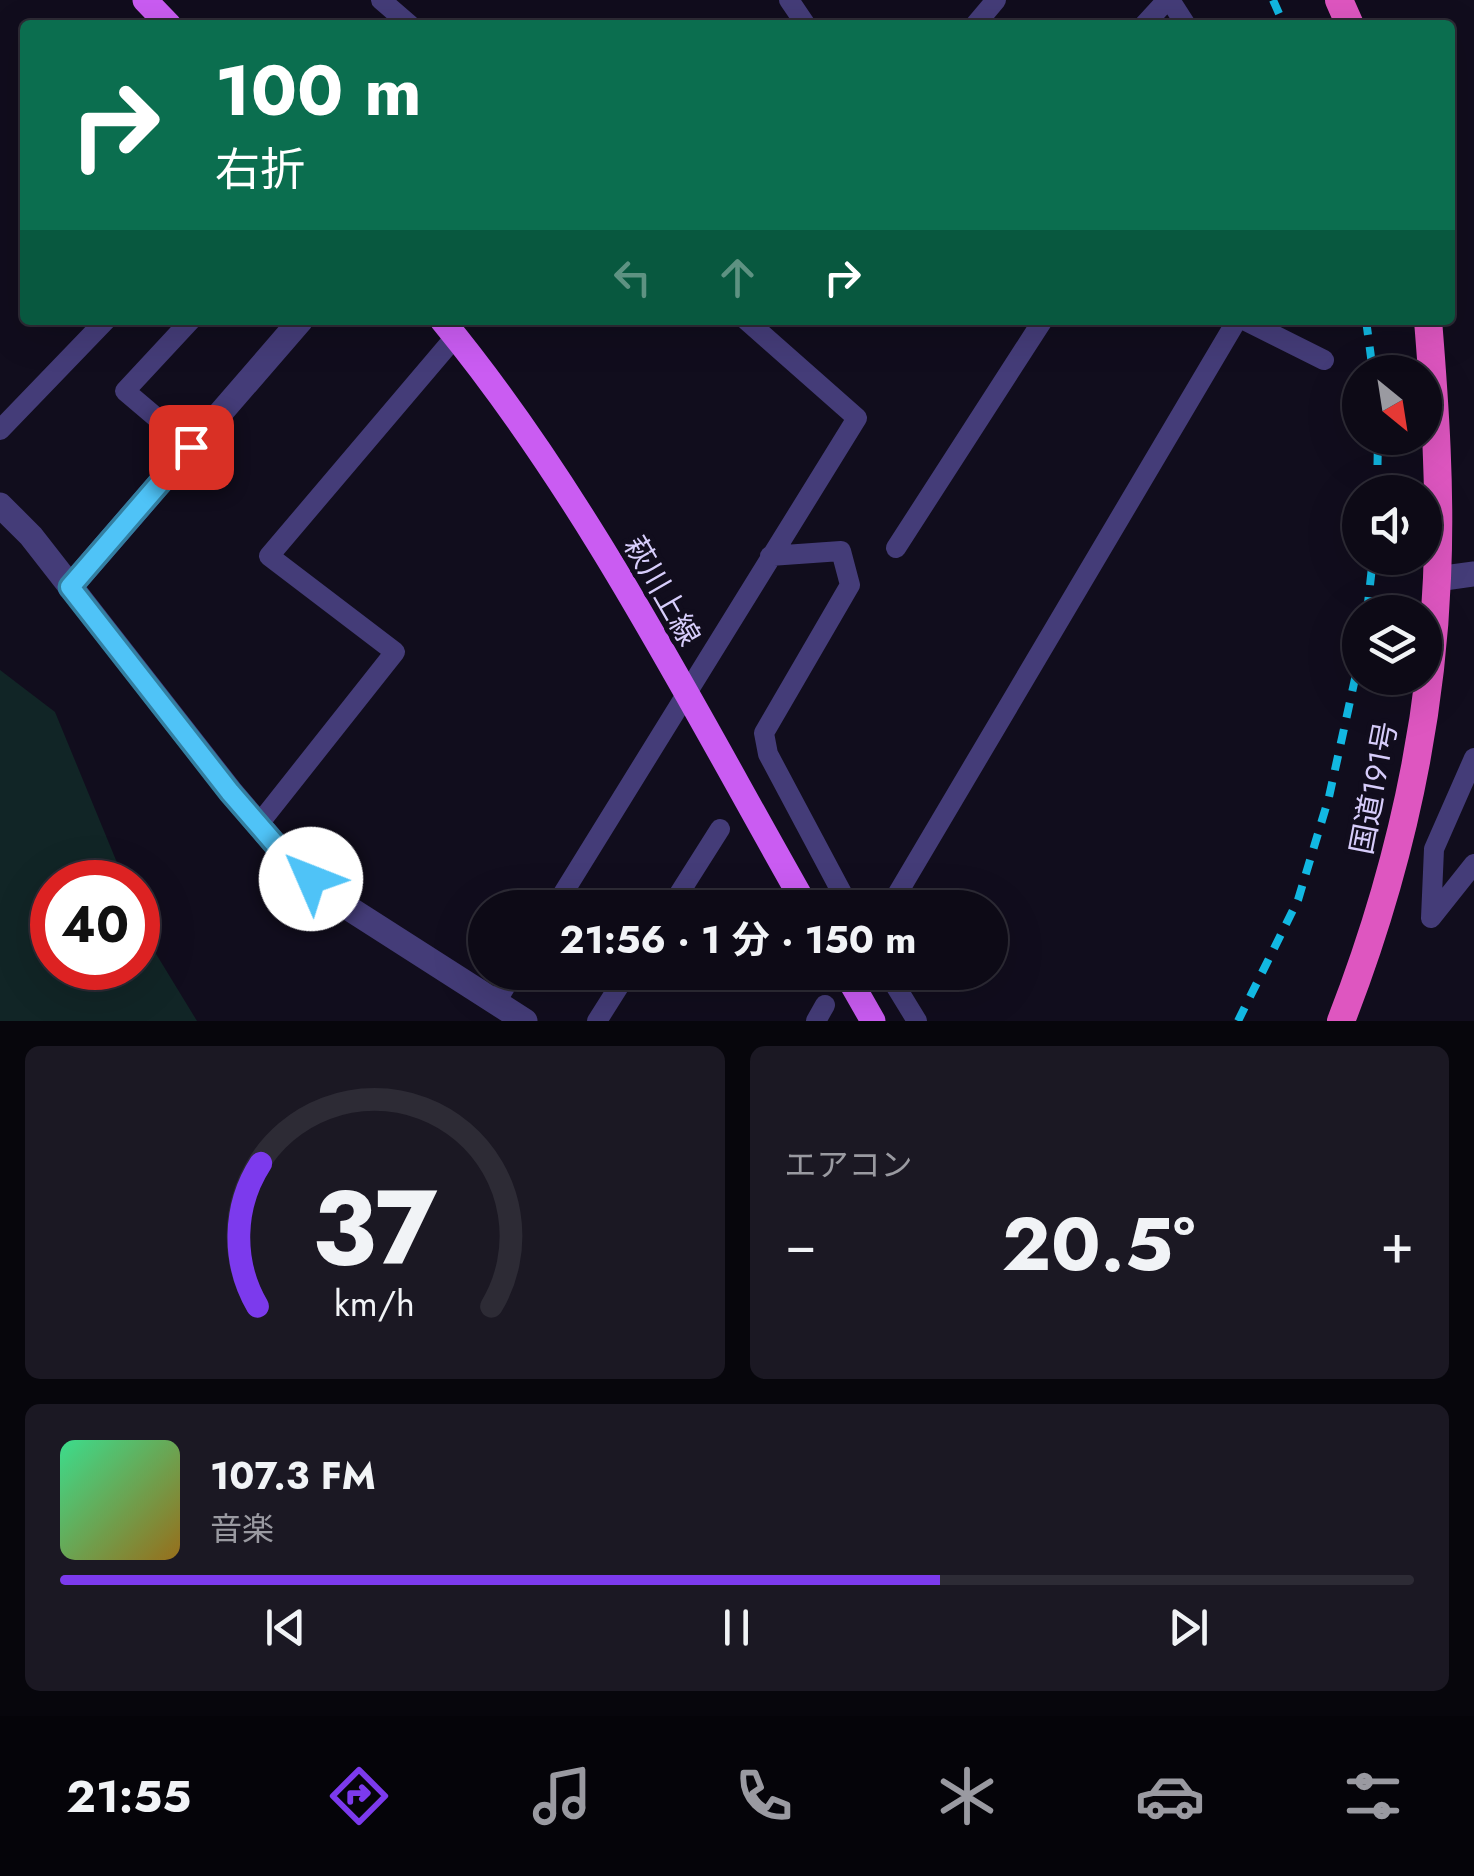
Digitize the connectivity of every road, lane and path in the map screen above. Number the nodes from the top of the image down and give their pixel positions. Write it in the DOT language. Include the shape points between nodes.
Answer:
graph roads {
  1 [pos="145,0"];
  2 [pos="381,0"];
  3 [pos="996,0"];
  4 [pos="1169,0"];
  5 [pos="164,20"];
  6 [pos="404,20"];
  7 [pos="979,20"];
  8 [pos="1149,20"];
  9 [pos="101,325"];
  10 [pos="186,325"];
  11 [pos="297,325"];
  12 [pos="752,325"];
  13 [pos="1040,325"];
  14 [pos="1237,325"];
  15 [pos="1250,325"];
  16 [pos="1428,325"];
  17 [pos="448,328"];
  18 [pos="1324,360"];
  19 [pos="0,430"];
  20 [pos="191,447"];
  21 [pos="0,505"];
  22 [pos="896,548"];
  23 [pos="770,556"];
  24 [pos="1474,574"];
  25 [pos="1437,579"];
  26 [pos="70,587"];
  27 [pos="685,695"];
  28 [pos="1474,758"];
  29 [pos="258,824"];
  30 [pos="720,829"];
  31 [pos="1474,864"];
  32 [pos="565,890"];
  33 [pos="681,890"];
  34 [pos="797,890"];
  35 [pos="840,890"];
  36 [pos="901,890"];
  37 [pos="503,990"];
  38 [pos="617,990"];
  39 [pos="855,990"];
  40 [pos="898,990"];
  41 [pos="496,1002"];
  42 [pos="525,1021"];
  43 [pos="597,1021"];
  44 [pos="872,1021"];
  45 [pos="917,1021"];
  46 [pos="1341,1021"];
  1 -- 5 [label="main road"];
  2 -- 6 [label="street"];
  3 -- 7 [label="street"];
  4 -- 8 [label="street"];
  9 -- 19 [label="street"];
  10 -- 20 [label="street" via="125,391"];
  11 -- 20 [label="street"];
  12 -- 23 [label="street" via="857,418"];
  13 -- 22 [label="street"];
  14 -- 36 [label="street"];
  15 -- 18 [label="street"];
  16 -- 25 [label="highway, 国道191号"];
  17 -- 27 [label="main road, 萩川上線" via="544,458"];
  17 -- 29 [label="street" via="269,556 395,652"];
  20 -- 26 [label="street"];
  21 -- 26 [label="street"];
  23 -- 27 [label="street"];
  23 -- 35 [label="street" via="841,551 850,584 764,734 768,754"];
  24 -- 25 [label="street"];
  25 -- 46 [label="highway, 国道191号" via="1400,844"];
  26 -- 29 [label="street"];
  27 -- 32 [label="street"];
  27 -- 34 [label="main road, 萩川上線"];
  28 -- 31 [label="street" via="1434,849 1431,918"];
  29 -- 41 [label="street" via="336,900"];
  30 -- 33 [label="street"];
  37 -- 41 [label="street"];
  38 -- 43 [label="street"];
  39 -- 44 [label="main road"];
  40 -- 45 [label="street"];
  41 -- 42 [label="street"];
}
